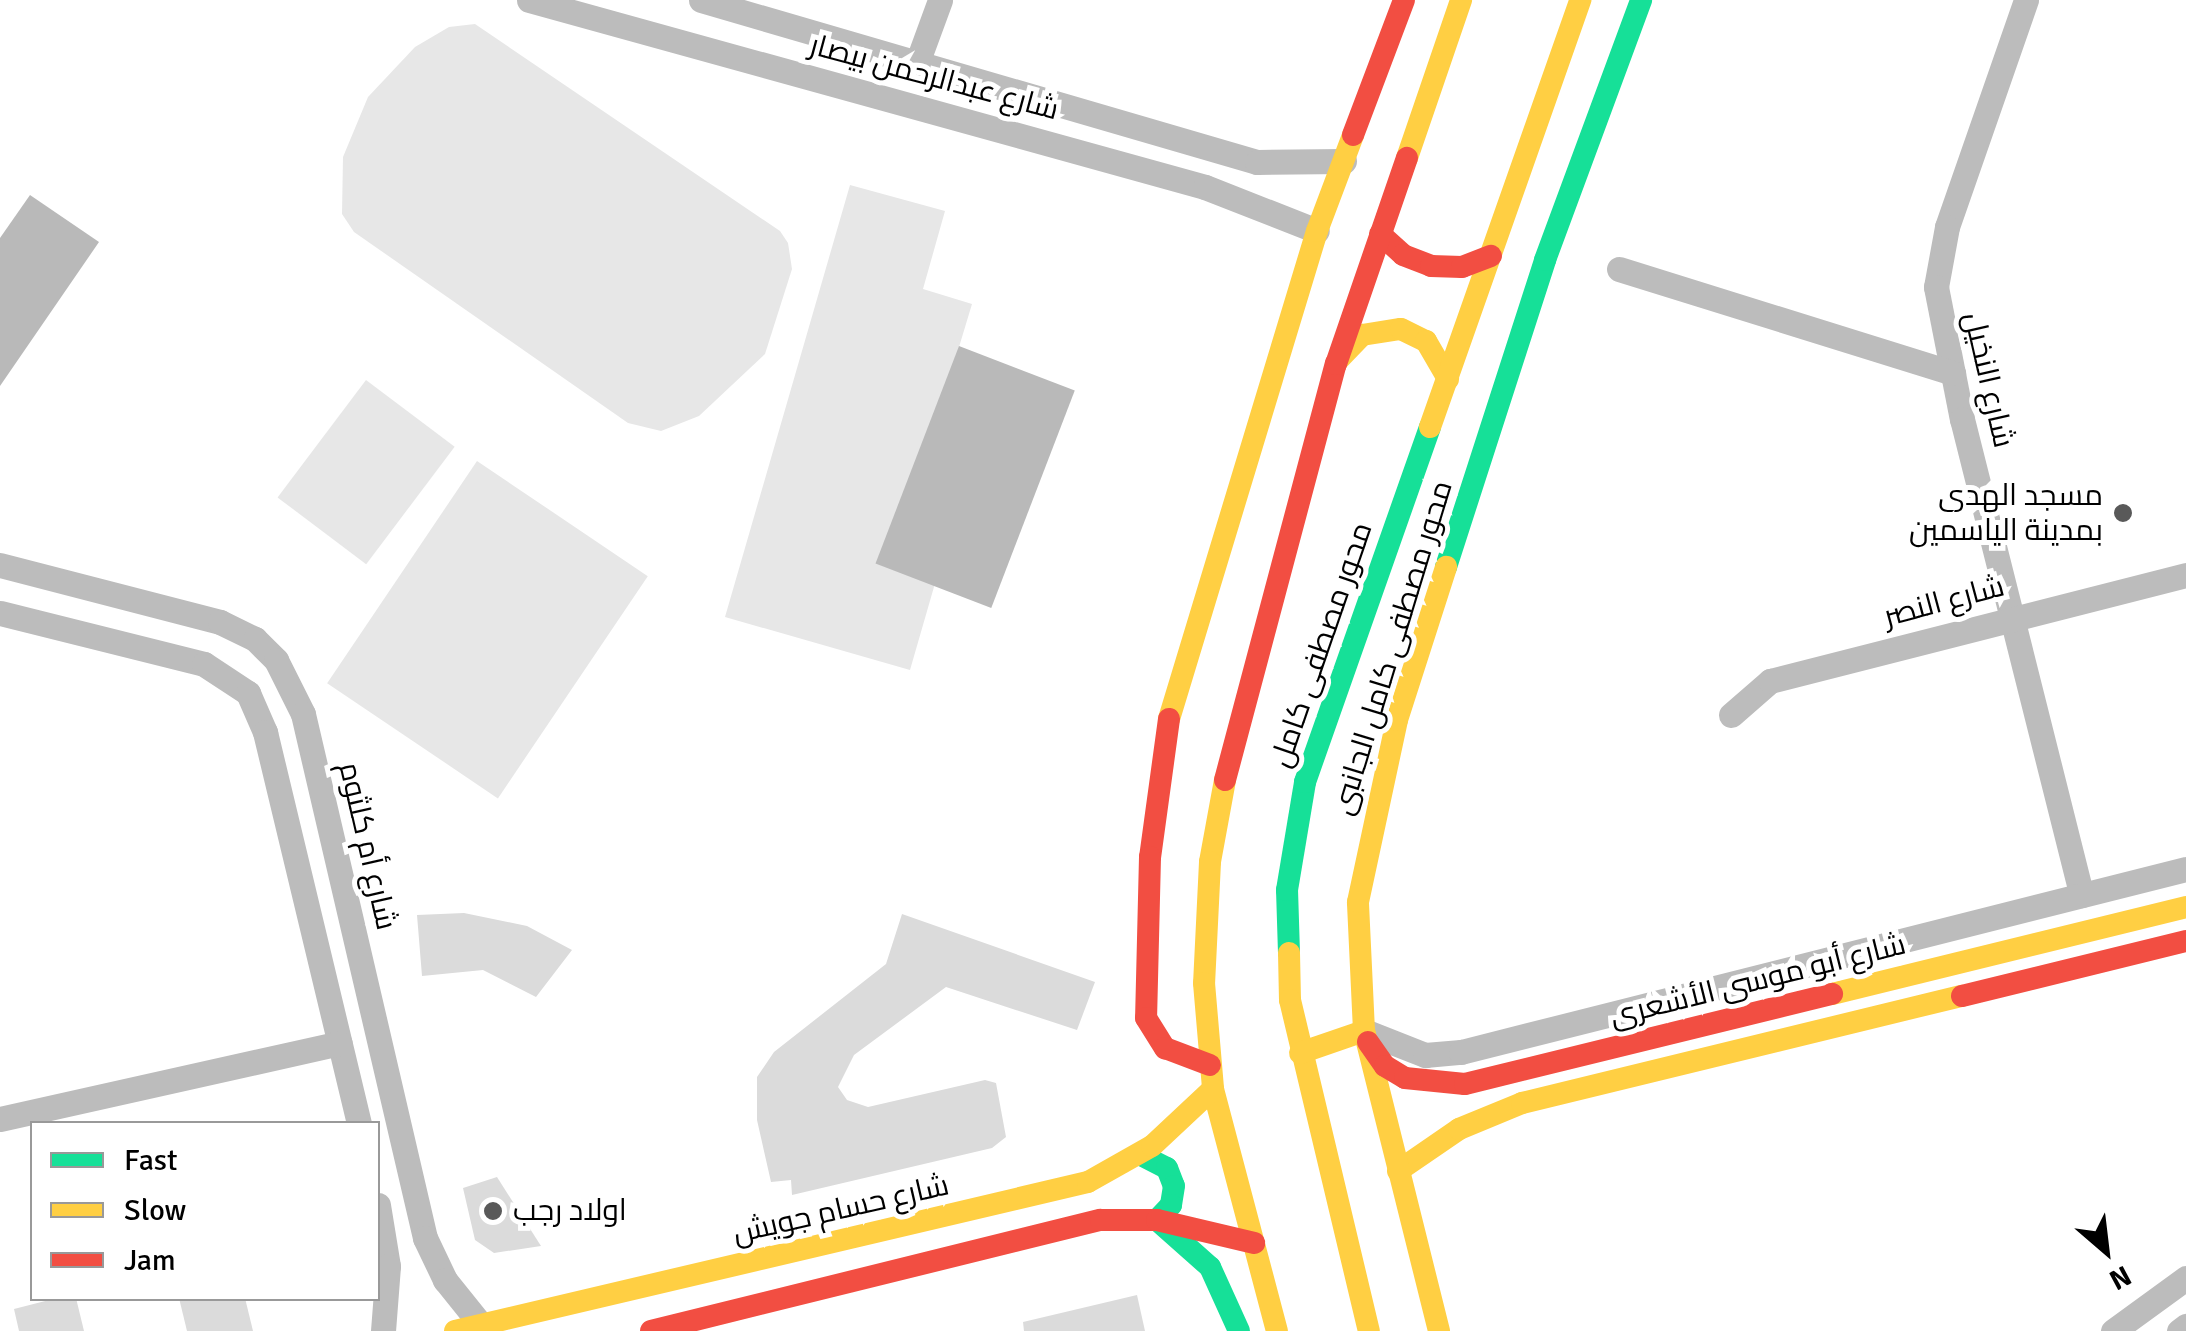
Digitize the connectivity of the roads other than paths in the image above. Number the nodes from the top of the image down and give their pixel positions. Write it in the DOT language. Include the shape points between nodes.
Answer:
graph roads {
  1 [pos="529,0"];
  2 [pos="701,0"];
  3 [pos="940,0"];
  4 [pos="1404,0"];
  5 [pos="1461,0"];
  6 [pos="1580,0"];
  7 [pos="1641,0"];
  8 [pos="2026,0"];
  9 [pos="917,64"];
  10 [pos="1344,161"];
  11 [pos="1317,231"];
  12 [pos="1380,234"];
  13 [pos="1491,256"];
  14 [pos="1619,270"];
  15 [pos="1336,364"];
  16 [pos="1952,373"];
  17 [pos="1448,379"];
  18 [pos="0,566"];
  19 [pos="2186,575"];
  20 [pos="0,613"];
  21 [pos="2015,616"];
  22 [pos="1730,715"];
  23 [pos="338,861"];
  24 [pos="2186,870"];
  25 [pos="296,873"];
  26 [pos="2082,895"];
  27 [pos="2186,907"];
  28 [pos="2186,941"];
  29 [pos="1364,1032"];
  30 [pos="340,1042"];
  31 [pos="1300,1053"];
  32 [pos="1210,1064"];
  33 [pos="1212,1089"];
  34 [pos="0,1118"];
  35 [pos="357,1121"];
  36 [pos="1141,1154"];
  37 [pos="1398,1171"];
  38 [pos="380,1217"];
  39 [pos="1157,1220"];
  40 [pos="1254,1242"];
  41 [pos="822,1244"];
  42 [pos="2186,1278"];
  43 [pos="834,1287"];
  44 [pos="1272,1325"];
  45 [pos="482,1326"];
  46 [pos="2186,1326"];
  47 [pos="383,1331"];
  48 [pos="455,1331"];
  49 [pos="651,1331"];
  50 [pos="1238,1331"];
  51 [pos="1368,1331"];
  52 [pos="1439,1331"];
  53 [pos="2113,1331"];
  54 [pos="2179,1331"];
  1 -- 11 [label="street, شارع عبدالرحمن بيصار" via="1205,187"];
  2 -- 9 [label="street, شارع عبدالرحمن بيصار"];
  3 -- 9 [label="street"];
  4 -- 10 [label="street"];
  5 -- 12 [label="street, محور مصطفى كامل"];
  6 -- 13 [label="street, محور مصطفى كامل"];
  7 -- 29 [label="street, محور مصطفى كامل الجانبى" via="1545,260 1381,772 1358,902"];
  8 -- 16 [label="street, شارع النخيل" via="1938,260 1938,312"];
  9 -- 10 [label="street, شارع عبدالرحمن بيصار" via="1257,162"];
  10 -- 11 [label="street"];
  11 -- 32 [label="street" via="1187,648 1158,792 1146,1018 1164,1048"];
  12 -- 13 [label="street" via="1431,266 1462,267"];
  12 -- 15 [label="street, محور مصطفى كامل"];
  13 -- 17 [label="street, محور مصطفى كامل"];
  14 -- 16 [label="street"];
  15 -- 17 [label="street" via="1362,335 1401,329 1426,341"];
  15 -- 32 [label="street, محور مصطفى كامل" via="1219,800 1204,944"];
  16 -- 21 [label="street, شارع النخيل"];
  17 -- 31 [label="street, محور مصطفى كامل" via="1305,782 1286,890"];
  18 -- 23 [label="street, شارع أم كلثوم" via="220,622 256,639 284,672 303,714"];
  19 -- 21 [label="street, شارع النصر"];
  20 -- 25 [label="street" via="204,664 230,677 248,693 262,722"];
  21 -- 22 [label="street, شارع النصر" via="1770,681"];
  21 -- 26 [label="street, شارع النخيل"];
  23 -- 25 [label="street"];
  23 -- 45 [label="street, شارع أم كلثوم" via="425,1238 446,1280"];
  24 -- 26 [label="street"];
  25 -- 30 [label="street"];
  26 -- 29 [label="street" via="1440,1056"];
  27 -- 29 [label="street, شارع أبو موسى الأشعرى" via="1464,1084 1395,1073 1377,1058"];
  28 -- 37 [label="street, شارع أبو موسى الأشعرى" via="1522,1103 1460,1129"];
  29 -- 31 [label="street"];
  29 -- 37 [label="street, محور مصطفى كامل الجانبى"];
  30 -- 34 [label="street"];
  30 -- 35 [label="street"];
  31 -- 51 [label="street, محور مصطفى كامل"];
  32 -- 33 [label="street, محور مصطفى كامل"];
  33 -- 36 [label="street, شارع حسام جويش"];
  33 -- 40 [label="street, محور مصطفى كامل"];
  36 -- 39 [label="street" via="1160,1161 1174,1186"];
  36 -- 41 [label="street, شارع حسام جويش" via="1088,1182"];
  37 -- 52 [label="street, محور مصطفى كامل الجانبى"];
  38 -- 47 [label="street" via="388,1266"];
  39 -- 40 [label="street"];
  39 -- 43 [label="street" via="1100,1220"];
  39 -- 50 [label="street" via="1210,1267"];
  40 -- 44 [label="street, محور مصطفى كامل"];
  41 -- 43 [label="street"];
  41 -- 45 [label="street, شارع حسام جويش"];
  42 -- 53 [label="street"];
  43 -- 49 [label="street"];
  45 -- 48 [label="street, شارع حسام جويش"];
  46 -- 54 [label="street"];
}
